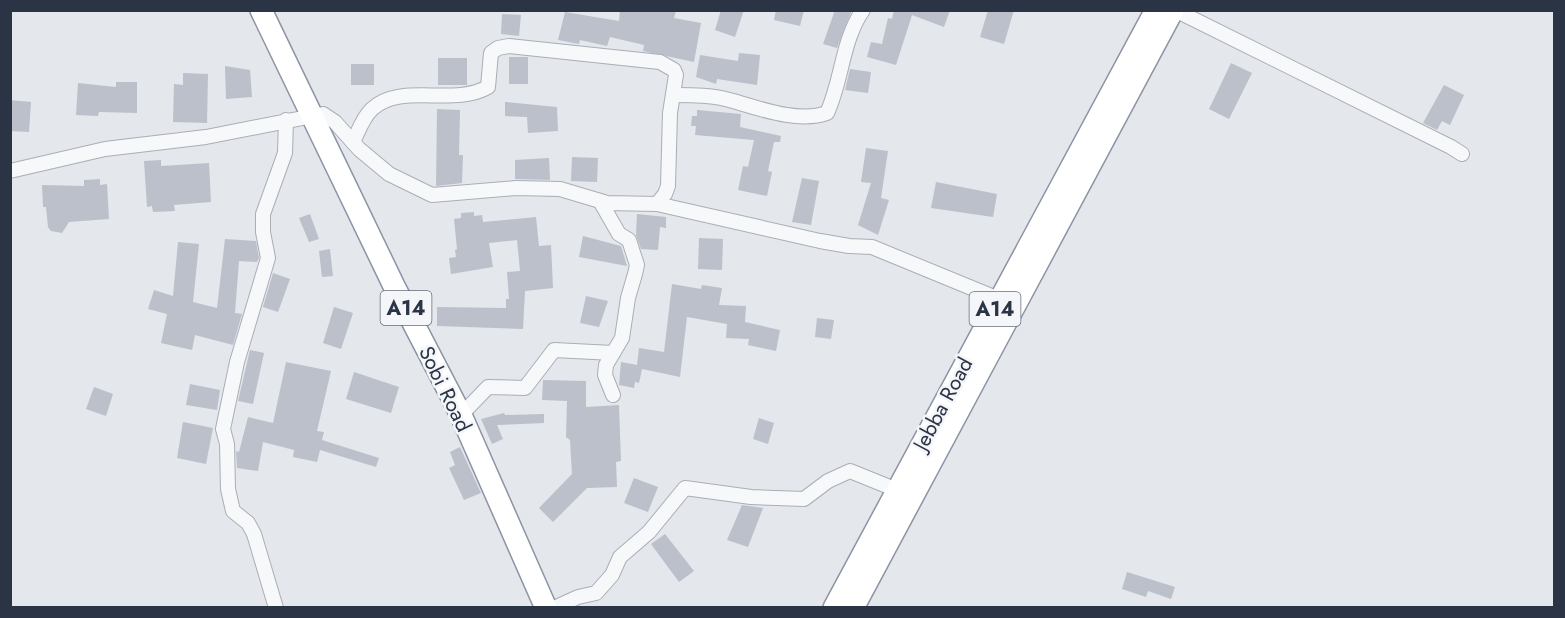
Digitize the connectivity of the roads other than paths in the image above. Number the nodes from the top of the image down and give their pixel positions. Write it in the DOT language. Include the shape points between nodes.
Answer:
graph roads {
  1 [pos="261,10"];
  2 [pos="863,10"];
  3 [pos="1156,10"];
  4 [pos="1174,10"];
  5 [pos="673,95"];
  6 [pos="312,114"];
  7 [pos="286,120"];
  8 [pos="353,142"];
  9 [pos="1462,154"];
  10 [pos="10,171"];
  11 [pos="600,201"];
  12 [pos="657,204"];
  13 [pos="1001,300"];
  14 [pos="613,353"];
  15 [pos="613,395"];
  16 [pos="460,415"];
  17 [pos="897,490"];
  18 [pos="276,608"];
  19 [pos="546,608"];
  20 [pos="554,608"];
  21 [pos="834,608"];
  22 [pos="854,608"];
  1 -- 6 [label="highway, Sobi Road / A14"];
  2 -- 5 [label="street" via="843,58 836,94 827,113 802,116 753,109 732,100"];
  3 -- 13 [label="highway, Jebba Road / A14"];
  4 -- 9 [label="street"];
  4 -- 22 [label="highway, A14"];
  5 -- 8 [label="street" via="674,70 660,62 509,46 491,53 488,87 475,95 388,100 372,110"];
  5 -- 12 [label="street" via="668,186"];
  6 -- 7 [label="street"];
  6 -- 8 [label="street" via="329,117"];
  6 -- 16 [label="highway, Sobi Road / A14"];
  7 -- 10 [label="street" via="206,137 105,149"];
  7 -- 18 [label="street" via="285,153 263,214 268,258 237,362 223,429 233,511 254,534"];
  8 -- 11 [label="street" via="389,174 432,195 550,188"];
  11 -- 12 [label="street"];
  11 -- 14 [label="street" via="620,234 629,240 637,265 622,338"];
  12 -- 13 [label="street" via="820,241 872,247"];
  13 -- 17 [label="highway, Jebba Road / A14"];
  14 -- 15 [label="street" via="605,375"];
  14 -- 16 [label="street" via="554,350 525,388 488,387"];
  16 -- 19 [label="highway, Sobi Road / A14"];
  17 -- 20 [label="street" via="850,471 804,499 685,488 649,532 620,557 612,575 596,593"];
  17 -- 21 [label="highway, Jebba Road / A14"];
}
